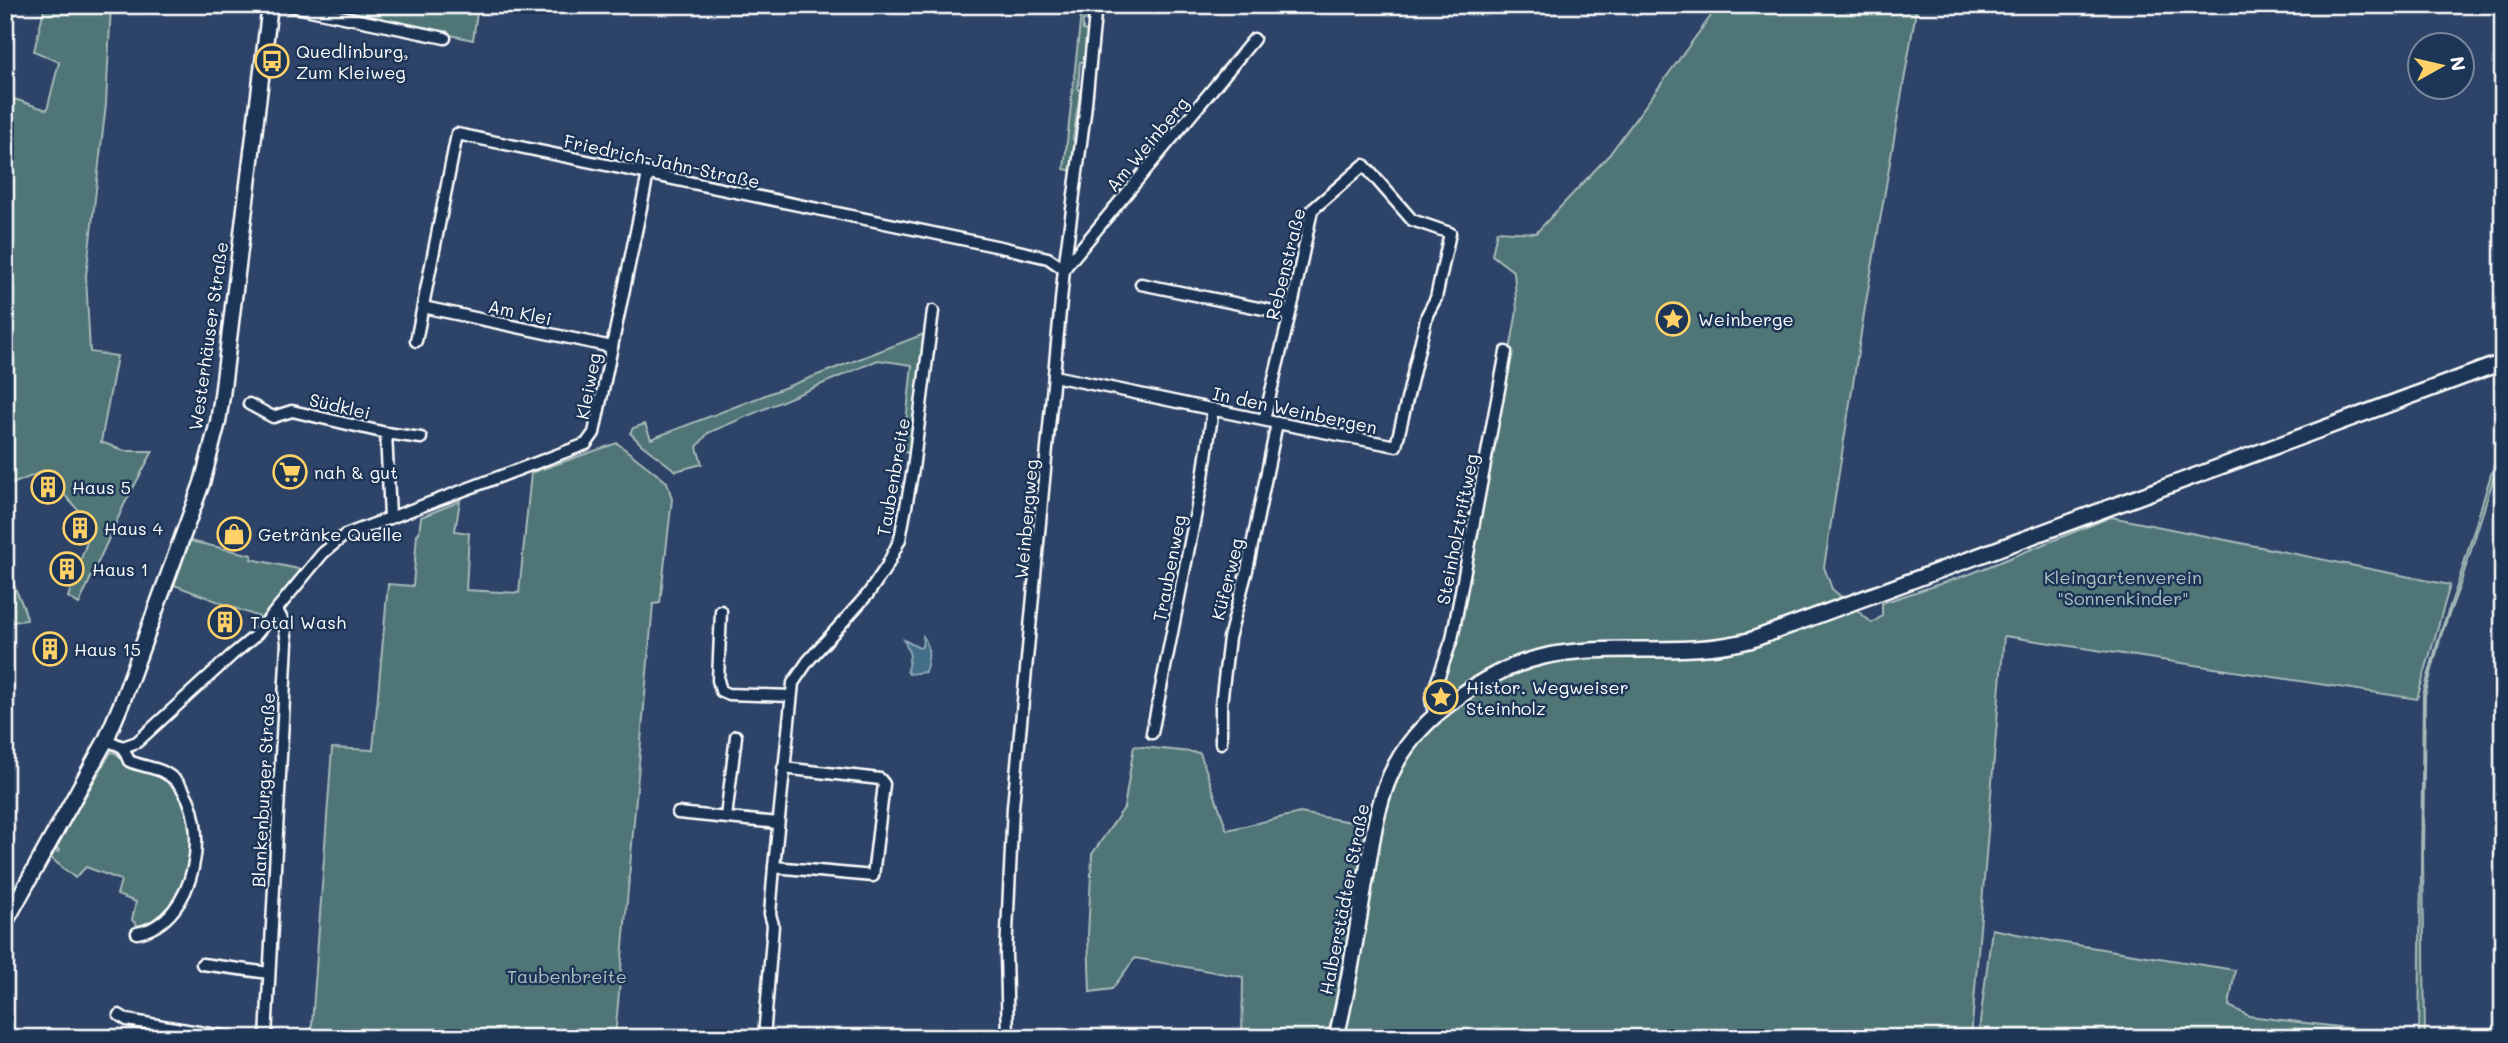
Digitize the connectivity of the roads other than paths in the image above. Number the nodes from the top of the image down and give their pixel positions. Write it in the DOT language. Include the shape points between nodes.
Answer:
graph roads {
  1 [pos="270,5"];
  2 [pos="286,5"];
  3 [pos="1096,5"];
  4 [pos="445,38"];
  5 [pos="1254,39"];
  6 [pos="648,174"];
  7 [pos="1450,233"];
  8 [pos="1064,269"];
  9 [pos="1141,284"];
  10 [pos="423,307"];
  11 [pos="933,311"];
  12 [pos="1288,314"];
  13 [pos="416,341"];
  14 [pos="612,347"];
  15 [pos="1506,352"];
  16 [pos="2503,362"];
  17 [pos="1054,376"];
  18 [pos="249,404"];
  19 [pos="1213,409"];
  20 [pos="1264,420"];
  21 [pos="1277,423"];
  22 [pos="386,433"];
  23 [pos="421,438"];
  24 [pos="390,517"];
  25 [pos="277,610"];
  26 [pos="721,611"];
  27 [pos="791,696"];
  28 [pos="1433,709"];
  29 [pos="1152,733"];
  30 [pos="736,736"];
  31 [pos="106,740"];
  32 [pos="1221,743"];
  33 [pos="123,747"];
  34 [pos="783,768"];
  35 [pos="678,813"];
  36 [pos="726,817"];
  37 [pos="778,823"];
  38 [pos="774,867"];
  39 [pos="5,923"];
  40 [pos="136,933"];
  41 [pos="202,964"];
  42 [pos="269,973"];
  43 [pos="119,1015"];
  44 [pos="234,1038"];
  45 [pos="266,1038"];
  46 [pos="764,1038"];
  47 [pos="1008,1038"];
  48 [pos="1336,1038"];
  1 -- 31 [label="main road, Westerhäuser Straße" via="218,422 202,483"];
  2 -- 4 [label="street"];
  3 -- 8 [label="street, Weinbergweg"];
  5 -- 8 [label="street, Am Weinberg"];
  6 -- 8 [label="street, Friedrich-Jahn-Straße" via="1005,248 1048,258"];
  6 -- 10 [label="street, Friedrich-Jahn-Straße" via="457,134"];
  6 -- 14 [label="street, Kleiweg"];
  7 -- 12 [label="street, Rebenstraße" via="1412,220 1364,165 1312,210"];
  7 -- 21 [label="street, In den Weinbergen" via="1398,444"];
  8 -- 17 [label="street, Weinbergweg"];
  9 -- 12 [label="street"];
  10 -- 13 [label="street, Friedrich-Jahn-Straße"];
  10 -- 14 [label="street, Am Klei"];
  11 -- 27 [label="street, Taubenbreite" via="914,469 900,539 868,594 801,670"];
  12 -- 20 [label="street, Rebenstraße"];
  14 -- 24 [label="street, Kleiweg" via="594,433 586,444"];
  15 -- 28 [label="street, Steinholztriftweg" via="1452,639 1431,698"];
  16 -- 48 [label="main road, Halberstädter Straße" via="1751,640 1691,650 1547,656 1488,677 1424,726 1404,751 1383,794"];
  17 -- 19 [label="street, In den Weinbergen"];
  17 -- 47 [label="street, Weinbergweg" via="1013,807 1006,953"];
  18 -- 22 [label="street, Südklei" via="273,416 292,411"];
  19 -- 20 [label="street, In den Weinbergen"];
  19 -- 29 [label="street, Traubenweg"];
  20 -- 21 [label="street, In den Weinbergen"];
  21 -- 32 [label="street, Küferweg" via="1229,638"];
  22 -- 23 [label="street, Südklei"];
  22 -- 24 [label="street, Südklei"];
  24 -- 25 [label="street, Kleiweg" via="334,542"];
  25 -- 33 [label="street" via="254,637 137,742"];
  25 -- 42 [label="street, Blankenburger Straße" via="285,623 287,643"];
  26 -- 27 [label="street" via="720,689 728,694"];
  27 -- 34 [label="street, Taubenbreite"];
  30 -- 36 [label="street"];
  31 -- 33 [label="street"];
  31 -- 39 [label="main road, Westerhäuser Straße"];
  33 -- 40 [label="street" via="129,761 151,766 179,784 191,807 194,831 193,871 183,898 164,922"];
  34 -- 37 [label="street, Taubenbreite"];
  34 -- 38 [label="street" via="880,779 884,784 873,876"];
  35 -- 36 [label="street"];
  36 -- 37 [label="street"];
  37 -- 38 [label="street, Taubenbreite"];
  38 -- 46 [label="street, Taubenbreite"];
  41 -- 42 [label="street"];
  42 -- 45 [label="street, Blankenburger Straße"];
  43 -- 44 [label="street"];
}
